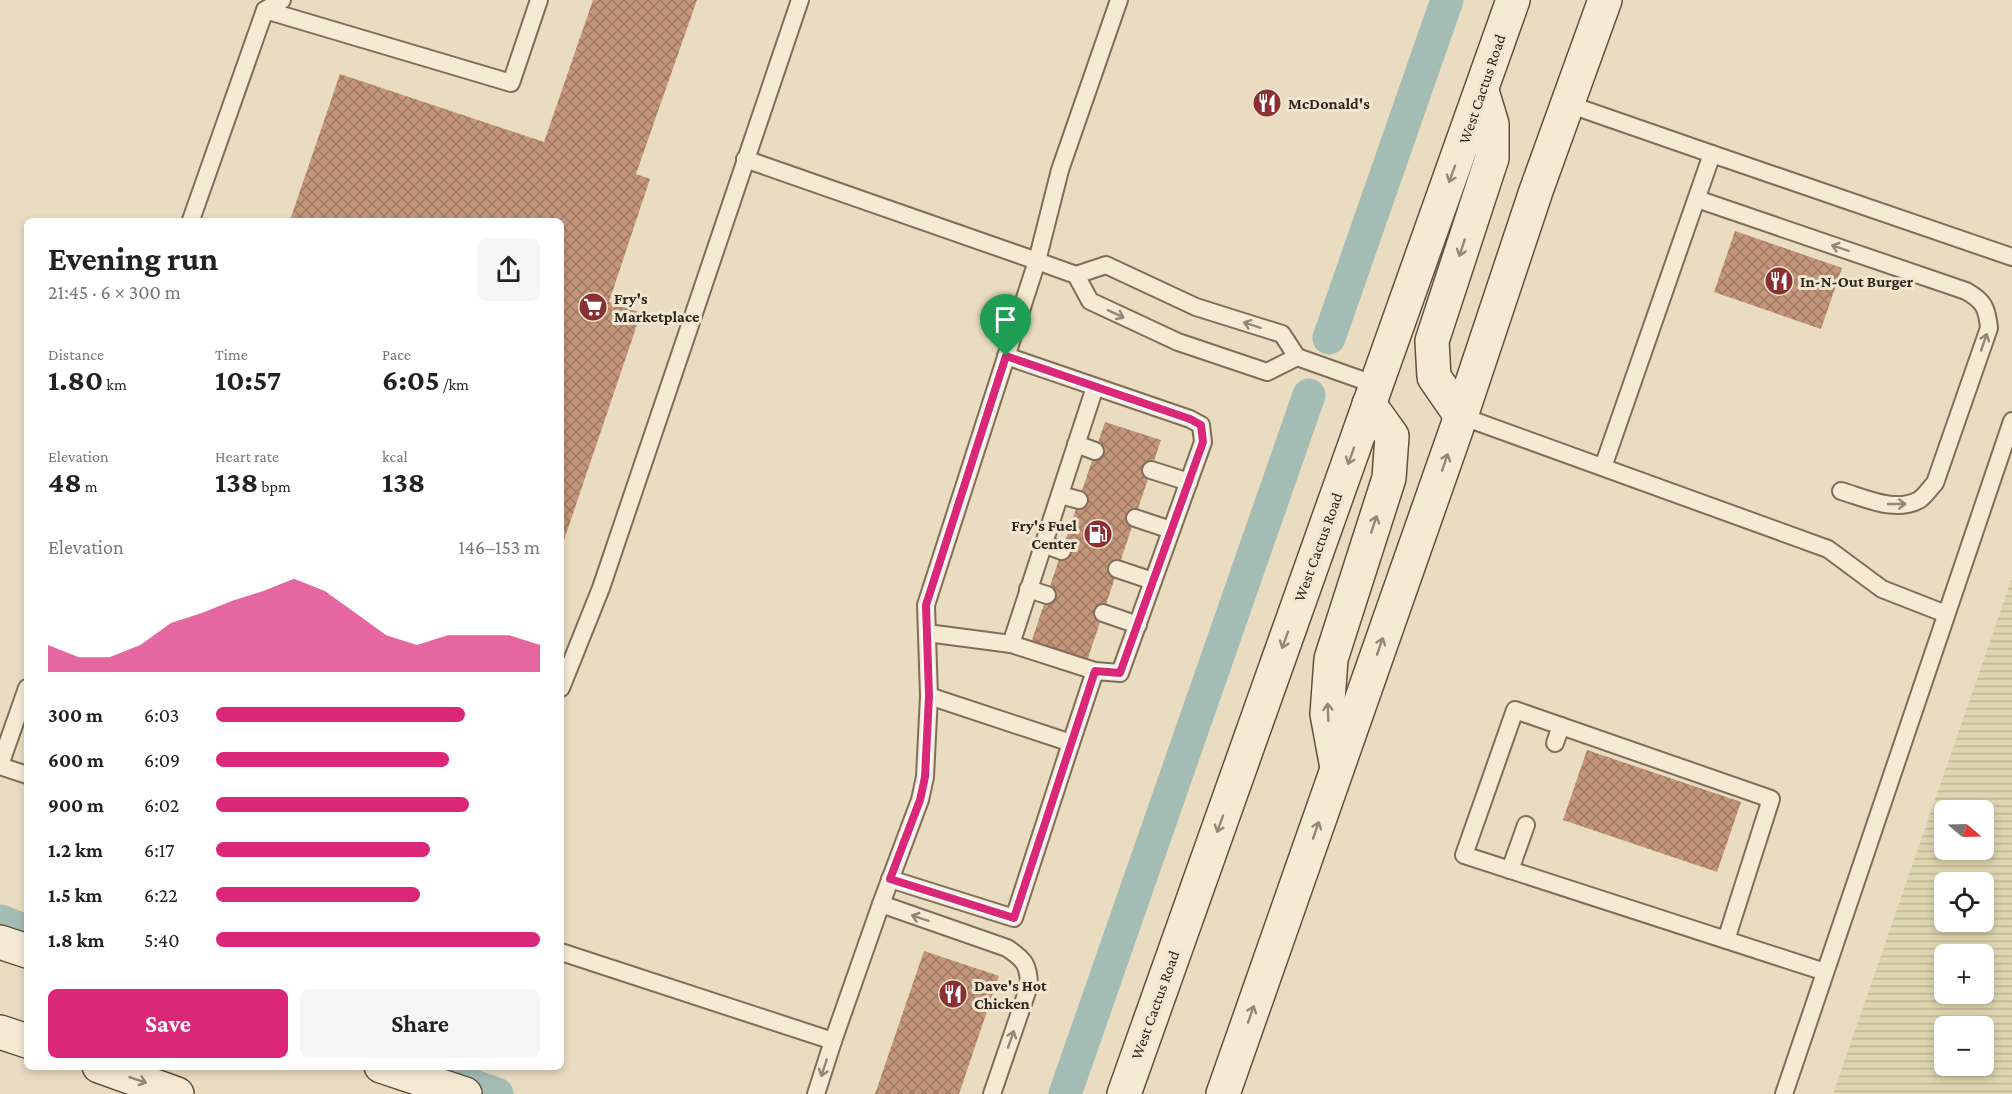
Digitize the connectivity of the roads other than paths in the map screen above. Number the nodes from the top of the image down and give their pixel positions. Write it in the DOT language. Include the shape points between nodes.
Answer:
graph roads {
  1 [pos="282,0"];
  2 [pos="539,0"];
  3 [pos="800,0"];
  4 [pos="1119,0"];
  5 [pos="1513,0"];
  6 [pos="1605,0"];
  7 [pos="265,10"];
  8 [pos="1482,91"];
  9 [pos="1568,104"];
  10 [pos="1712,154"];
  11 [pos="745,159"];
  12 [pos="1697,199"];
  13 [pos="192,218"];
  14 [pos="2012,256"];
  15 [pos="1037,261"];
  16 [pos="1077,275"];
  17 [pos="1006,356"];
  18 [pos="1297,357"];
  19 [pos="1095,387"];
  20 [pos="1373,394"];
  21 [pos="1461,416"];
  22 [pos="2012,421"];
  23 [pos="1077,444"];
  24 [pos="1095,451"];
  25 [pos="1603,467"];
  26 [pos="1151,470"];
  27 [pos="1188,482"];
  28 [pos="1841,491"];
  29 [pos="1060,495"];
  30 [pos="1079,500"];
  31 [pos="1135,518"];
  32 [pos="1171,530"];
  33 [pos="1043,544"];
  34 [pos="1062,551"];
  35 [pos="1117,569"];
  36 [pos="1153,581"];
  37 [pos="1028,589"];
  38 [pos="1047,595"];
  39 [pos="1103,613"];
  40 [pos="1946,614"];
  41 [pos="1138,625"];
  42 [pos="927,633"];
  43 [pos="1011,644"];
  44 [pos="1095,671"];
  45 [pos="564,680"];
  46 [pos="929,696"];
  47 [pos="24,697"];
  48 [pos="1561,726"];
  49 [pos="1071,743"];
  50 [pos="1555,743"];
  51 [pos="0,765"];
  52 [pos="1337,770"];
  53 [pos="24,774"];
  54 [pos="1526,825"];
  55 [pos="1510,870"];
  56 [pos="890,879"];
  57 [pos="881,904"];
  58 [pos="1725,939"];
  59 [pos="0,942"];
  60 [pos="24,950"];
  61 [pos="564,953"];
  62 [pos="1825,972"];
  63 [pos="0,1032"];
  64 [pos="24,1040"];
  65 [pos="833,1041"];
  66 [pos="110,1070"];
  67 [pos="399,1070"];
  68 [pos="177,1094"];
  69 [pos="465,1094"];
  70 [pos="816,1094"];
  71 [pos="992,1094"];
  72 [pos="1124,1094"];
  73 [pos="1223,1094"];
  74 [pos="1784,1094"];
  1 -- 7 [label="lane"];
  2 -- 7 [label="lane" via="511,83"];
  3 -- 11 [label="lane"];
  4 -- 15 [label="lane" via="1060,170"];
  5 -- 8 [label="main road, West Cactus Road"];
  6 -- 9 [label="main road"];
  7 -- 13 [label="lane"];
  8 -- 20 [label="main road, West Cactus Road, one-way"];
  8 -- 21 [label="main road, one-way" via="1491,124 1492,158 1432,341 1434,377"];
  9 -- 10 [label="lane"];
  9 -- 21 [label="main road"];
  10 -- 12 [label="lane"];
  10 -- 14 [label="lane"];
  11 -- 15 [label="lane"];
  11 -- 45 [label="lane" via="601,588"];
  12 -- 25 [label="lane"];
  28 -- 12 [label="lane, one-way" via="1880,503 1904,505 1921,499 1935,483 1989,328 1981,299"];
  15 -- 16 [label="lane"];
  15 -- 17 [label="lane"];
  18 -- 16 [label="lane, one-way" via="1282,334 1196,306 1106,265"];
  16 -- 18 [label="lane, one-way" via="1090,302 1178,342 1267,372"];
  17 -- 19 [label="lane"];
  17 -- 42 [label="lane" via="926,605"];
  18 -- 20 [label="lane"];
  19 -- 23 [label="lane"];
  19 -- 27 [label="lane" via="1201,425 1203,442"];
  52 -- 20 [label="main road, one-way" via="1327,714 1331,659 1389,478 1392,436"];
  20 -- 72 [label="main road, West Cactus Road, one-way"];
  21 -- 25 [label="lane"];
  52 -- 21 [label="main road, one-way"];
  22 -- 40 [label="lane"];
  23 -- 24 [label="lane"];
  23 -- 29 [label="lane"];
  25 -- 40 [label="lane" via="1828,549 1882,589"];
  26 -- 27 [label="lane"];
  27 -- 32 [label="lane"];
  29 -- 30 [label="lane"];
  29 -- 33 [label="lane"];
  31 -- 32 [label="lane"];
  32 -- 36 [label="lane"];
  33 -- 34 [label="lane"];
  33 -- 37 [label="lane"];
  35 -- 36 [label="lane"];
  36 -- 41 [label="lane"];
  37 -- 38 [label="lane"];
  37 -- 43 [label="lane"];
  39 -- 41 [label="lane"];
  40 -- 62 [label="lane"];
  41 -- 44 [label="lane" via="1120,673"];
  42 -- 43 [label="lane"];
  42 -- 46 [label="lane"];
  43 -- 44 [label="lane"];
  44 -- 49 [label="lane"];
  46 -- 49 [label="lane"];
  46 -- 56 [label="lane" via="925,777"];
  47 -- 51 [label="lane"];
  48 -- 50 [label="lane"];
  48 -- 55 [label="lane" via="1515,710 1507,732 1464,855"];
  48 -- 58 [label="lane" via="1771,799"];
  49 -- 56 [label="lane" via="1014,918"];
  51 -- 53 [label="lane"];
  73 -- 52 [label="main road, one-way"];
  54 -- 55 [label="lane"];
  55 -- 58 [label="lane"];
  56 -- 57 [label="lane"];
  57 -- 65 [label="lane"];
  71 -- 57 [label="lane, one-way" via="1029,986 1022,958 1007,948"];
  58 -- 62 [label="lane"];
  59 -- 60 [label="main road"];
  61 -- 65 [label="lane"];
  62 -- 74 [label="lane"];
  63 -- 64 [label="main road"];
  65 -- 70 [label="lane, one-way"];
  66 -- 68 [label="main road, one-way"];
  67 -- 69 [label="main road"];
}
